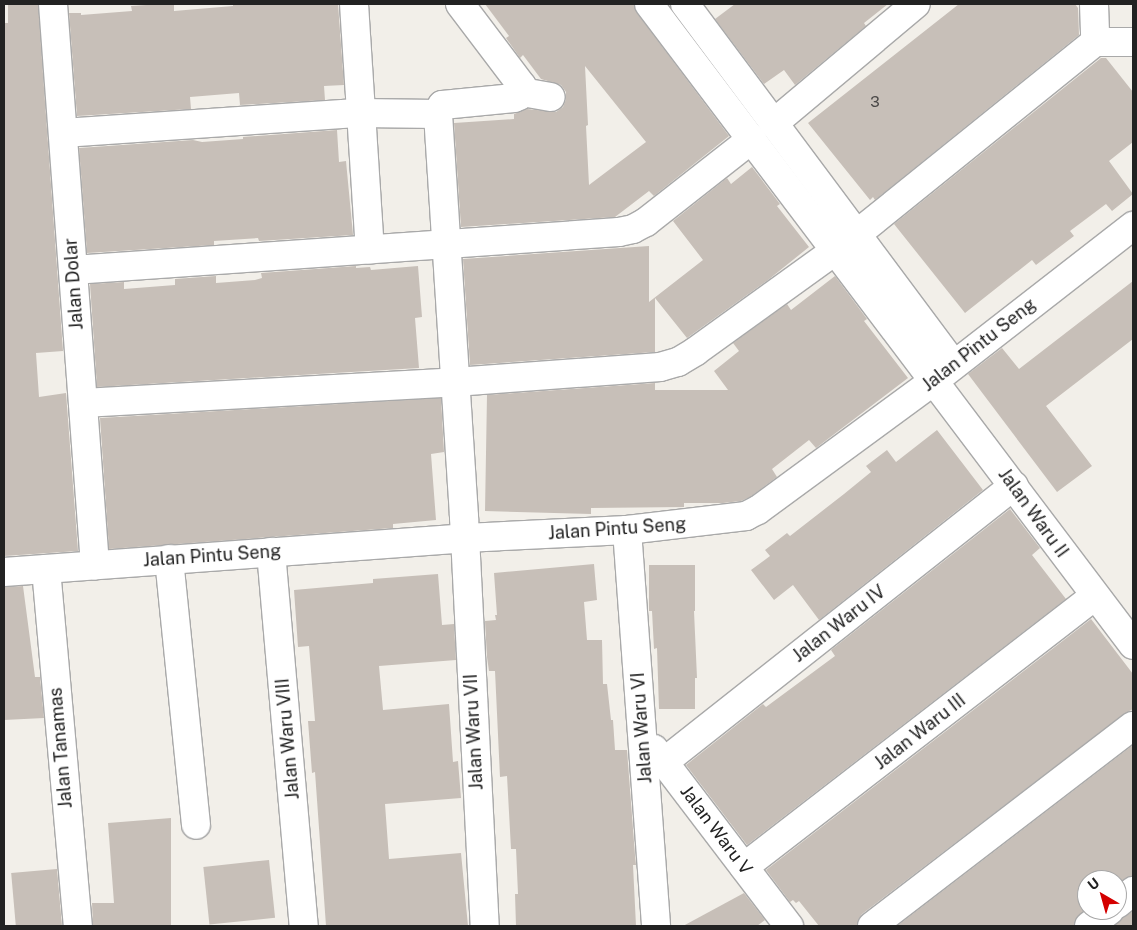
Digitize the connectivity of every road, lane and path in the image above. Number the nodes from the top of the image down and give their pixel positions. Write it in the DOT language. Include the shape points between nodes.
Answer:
graph roads {
  1 [pos="53,4"];
  2 [pos="354,4"];
  3 [pos="460,4"];
  4 [pos="649,4"];
  5 [pos="916,4"];
  6 [pos="1094,4"];
  7 [pos="693,7"];
  8 [pos="1095,42"];
  9 [pos="1133,42"];
  10 [pos="522,92"];
  11 [pos="551,97"];
  12 [pos="360,113"];
  13 [pos="438,114"];
  14 [pos="774,123"];
  15 [pos="63,132"];
  16 [pos="752,139"];
  17 [pos="1133,226"];
  18 [pos="846,242"];
  19 [pos="446,243"];
  20 [pos="370,249"];
  21 [pos="73,270"];
  22 [pos="945,372"];
  23 [pos="455,382"];
  24 [pos="83,403"];
  25 [pos="1014,486"];
  26 [pos="627,530"];
  27 [pos="465,538"];
  28 [pos="271,552"];
  29 [pos="169,559"];
  30 [pos="95,565"];
  31 [pos="46,569"];
  32 [pos="4,572"];
  33 [pos="1095,596"];
  34 [pos="1133,645"];
  35 [pos="1133,726"];
  36 [pos="642,734"];
  37 [pos="664,762"];
  38 [pos="196,824"];
  39 [pos="744,867"];
  40 [pos="78,926"];
  41 [pos="304,926"];
  42 [pos="484,926"];
  43 [pos="656,926"];
  44 [pos="789,926"];
  45 [pos="872,926"];
  1 -- 15 [label="street, Jalan Dolar"];
  2 -- 12 [label="street"];
  3 -- 10 [label="street" via="519,79"];
  4 -- 16 [label="street"];
  5 -- 14 [label="street"];
  6 -- 8 [label="street"];
  7 -- 14 [label="street"];
  8 -- 9 [label="street"];
  8 -- 18 [label="street"];
  10 -- 11 [label="street"];
  10 -- 13 [label="street" via="514,98 442,105"];
  12 -- 13 [label="street"];
  12 -- 15 [label="street"];
  12 -- 20 [label="street"];
  13 -- 19 [label="street, Jalan Waru VII"];
  14 -- 18 [label="street"];
  15 -- 21 [label="street, Jalan Dolar"];
  16 -- 18 [label="street"];
  16 -- 19 [label="street" via="634,229"];
  17 -- 22 [label="street, Jalan Pintu Seng"];
  18 -- 22 [label="street, Jalan Waru II"];
  18 -- 23 [label="street" via="678,362 660,367"];
  19 -- 20 [label="street"];
  19 -- 23 [label="street, Jalan Waru VII"];
  20 -- 21 [label="street"];
  21 -- 24 [label="street, Jalan Dolar"];
  22 -- 25 [label="street, Jalan Waru II"];
  22 -- 26 [label="street, Jalan Pintu Seng" via="758,510 733,519"];
  23 -- 24 [label="street"];
  23 -- 27 [label="street, Jalan Waru VII"];
  24 -- 30 [label="street, Jalan Dolar"];
  25 -- 33 [label="street, Jalan Waru II"];
  25 -- 37 [label="street, Jalan Waru IV"];
  26 -- 27 [label="street, Jalan Pintu Seng"];
  26 -- 36 [label="street, Jalan Waru VI"];
  27 -- 28 [label="street, Jalan Pintu Seng"];
  27 -- 42 [label="street, Jalan Waru VII"];
  28 -- 29 [label="street, Jalan Pintu Seng"];
  28 -- 41 [label="street, Jalan Waru VIII"];
  29 -- 30 [label="street, Jalan Pintu Seng"];
  29 -- 38 [label="street"];
  30 -- 31 [label="street, Jalan Pintu Seng"];
  31 -- 32 [label="street, Jalan Pintu Seng"];
  31 -- 40 [label="street, Jalan Tanamas"];
  33 -- 34 [label="street, Jalan Waru II"];
  33 -- 39 [label="street, Jalan Waru III"];
  35 -- 45 [label="street"];
  36 -- 37 [label="street, Jalan Waru V"];
  36 -- 43 [label="street, Jalan Waru VI"];
  37 -- 39 [label="street, Jalan Waru V"];
  39 -- 44 [label="street, Jalan Waru V"];
}
